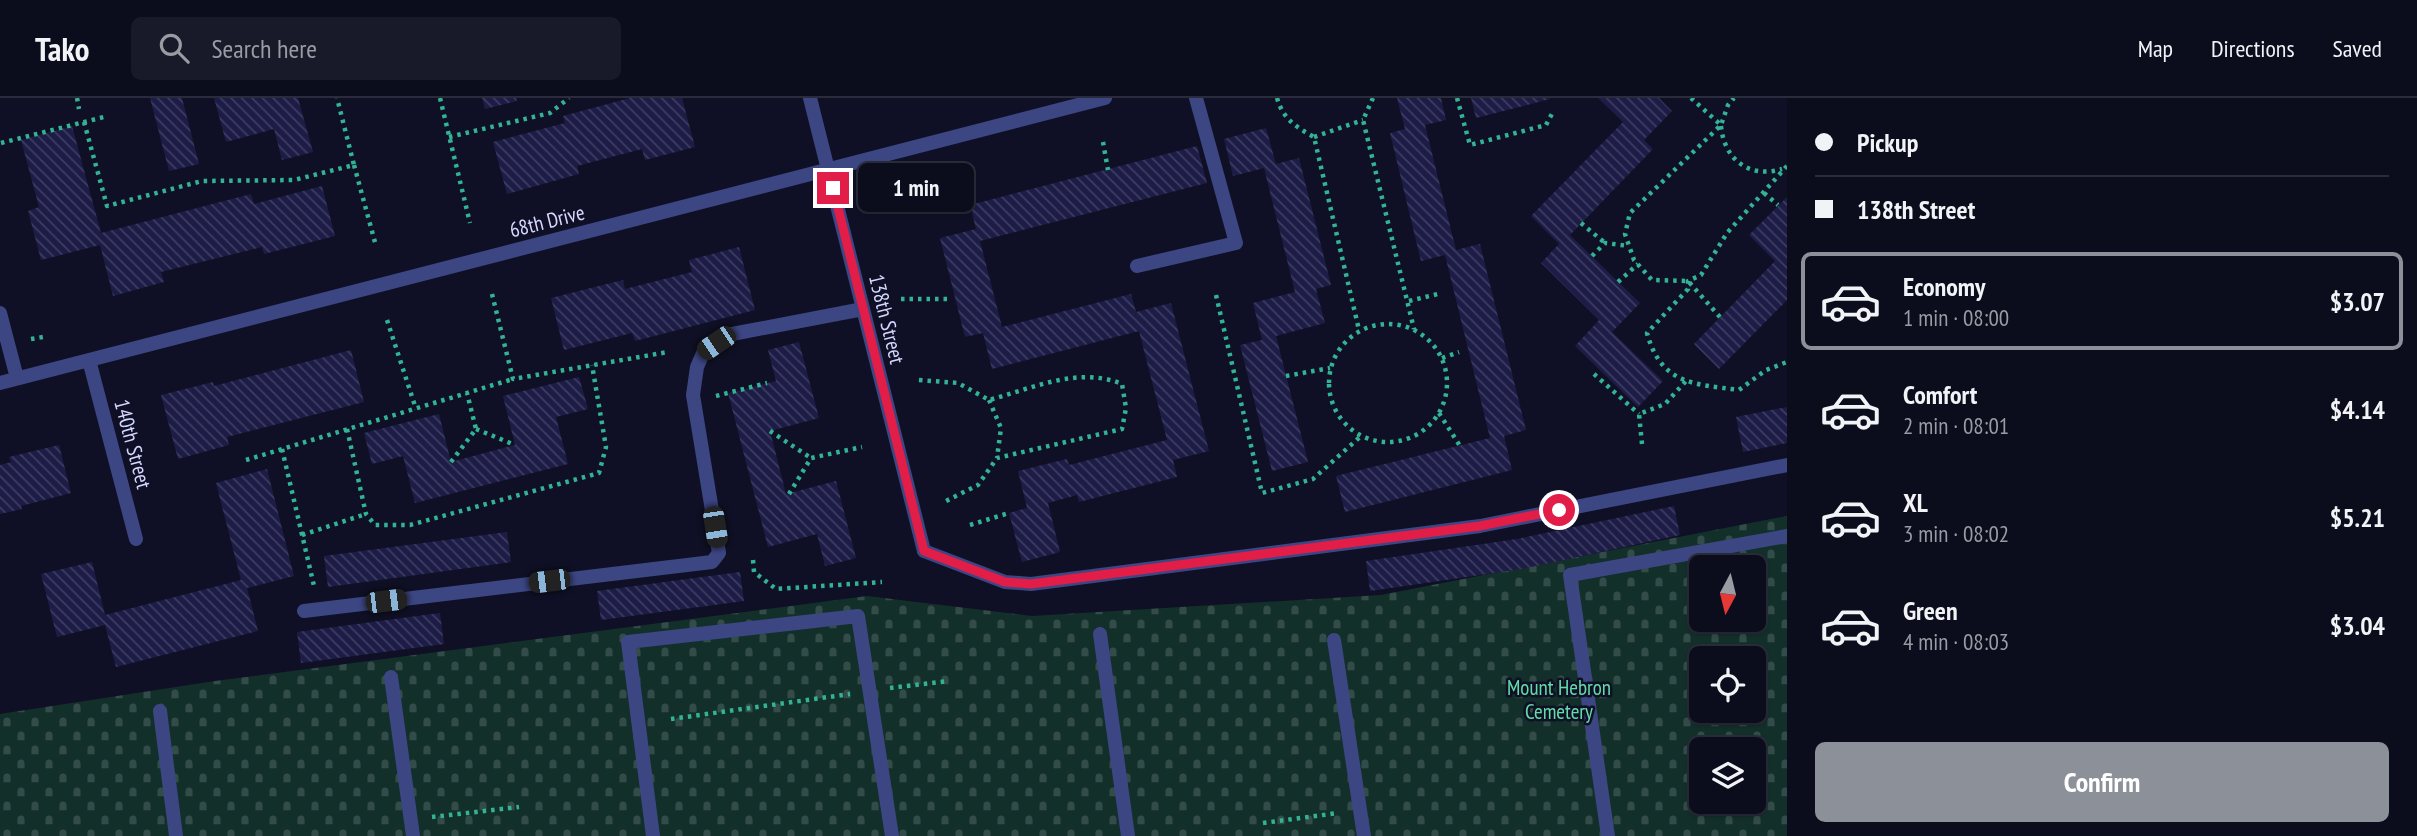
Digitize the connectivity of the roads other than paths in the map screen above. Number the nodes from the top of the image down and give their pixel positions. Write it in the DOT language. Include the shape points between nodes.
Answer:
graph roads {
  1 [pos="810,98"];
  2 [pos="1105,98"];
  3 [pos="1196,98"];
  4 [pos="828,170"];
  5 [pos="1137,266"];
  6 [pos="863,309"];
  7 [pos="0,313"];
  8 [pos="89,360"];
  9 [pos="17,378"];
  10 [pos="0,383"];
  11 [pos="1787,465"];
  12 [pos="1787,536"];
  13 [pos="136,538"];
  14 [pos="304,611"];
  15 [pos="1100,634"];
  16 [pos="1334,640"];
  17 [pos="391,677"];
  18 [pos="160,711"];
  19 [pos="176,836"];
  20 [pos="412,836"];
  21 [pos="653,836"];
  22 [pos="892,836"];
  23 [pos="1128,836"];
  24 [pos="1364,836"];
  25 [pos="1608,836"];
  1 -- 4 [label="street, 138th Street"];
  2 -- 4 [label="street, 68th Drive"];
  3 -- 5 [label="street" via="1236,243"];
  4 -- 6 [label="street, 138th Street"];
  4 -- 8 [label="street, 68th Drive"];
  6 -- 11 [label="street, 138th Street" via="924,551 1005,582 1031,584 1480,526"];
  6 -- 14 [label="street" via="727,335 704,351 693,395 719,554 712,562"];
  7 -- 9 [label="street"];
  8 -- 9 [label="street, 68th Drive"];
  8 -- 13 [label="street, 140th Street"];
  9 -- 10 [label="street, 68th Drive"];
  12 -- 25 [label="street" via="1570,575"];
  15 -- 23 [label="street"];
  16 -- 24 [label="street"];
  17 -- 20 [label="street"];
  18 -- 19 [label="street"];
  21 -- 22 [label="street" via="628,642 858,617"];
}
